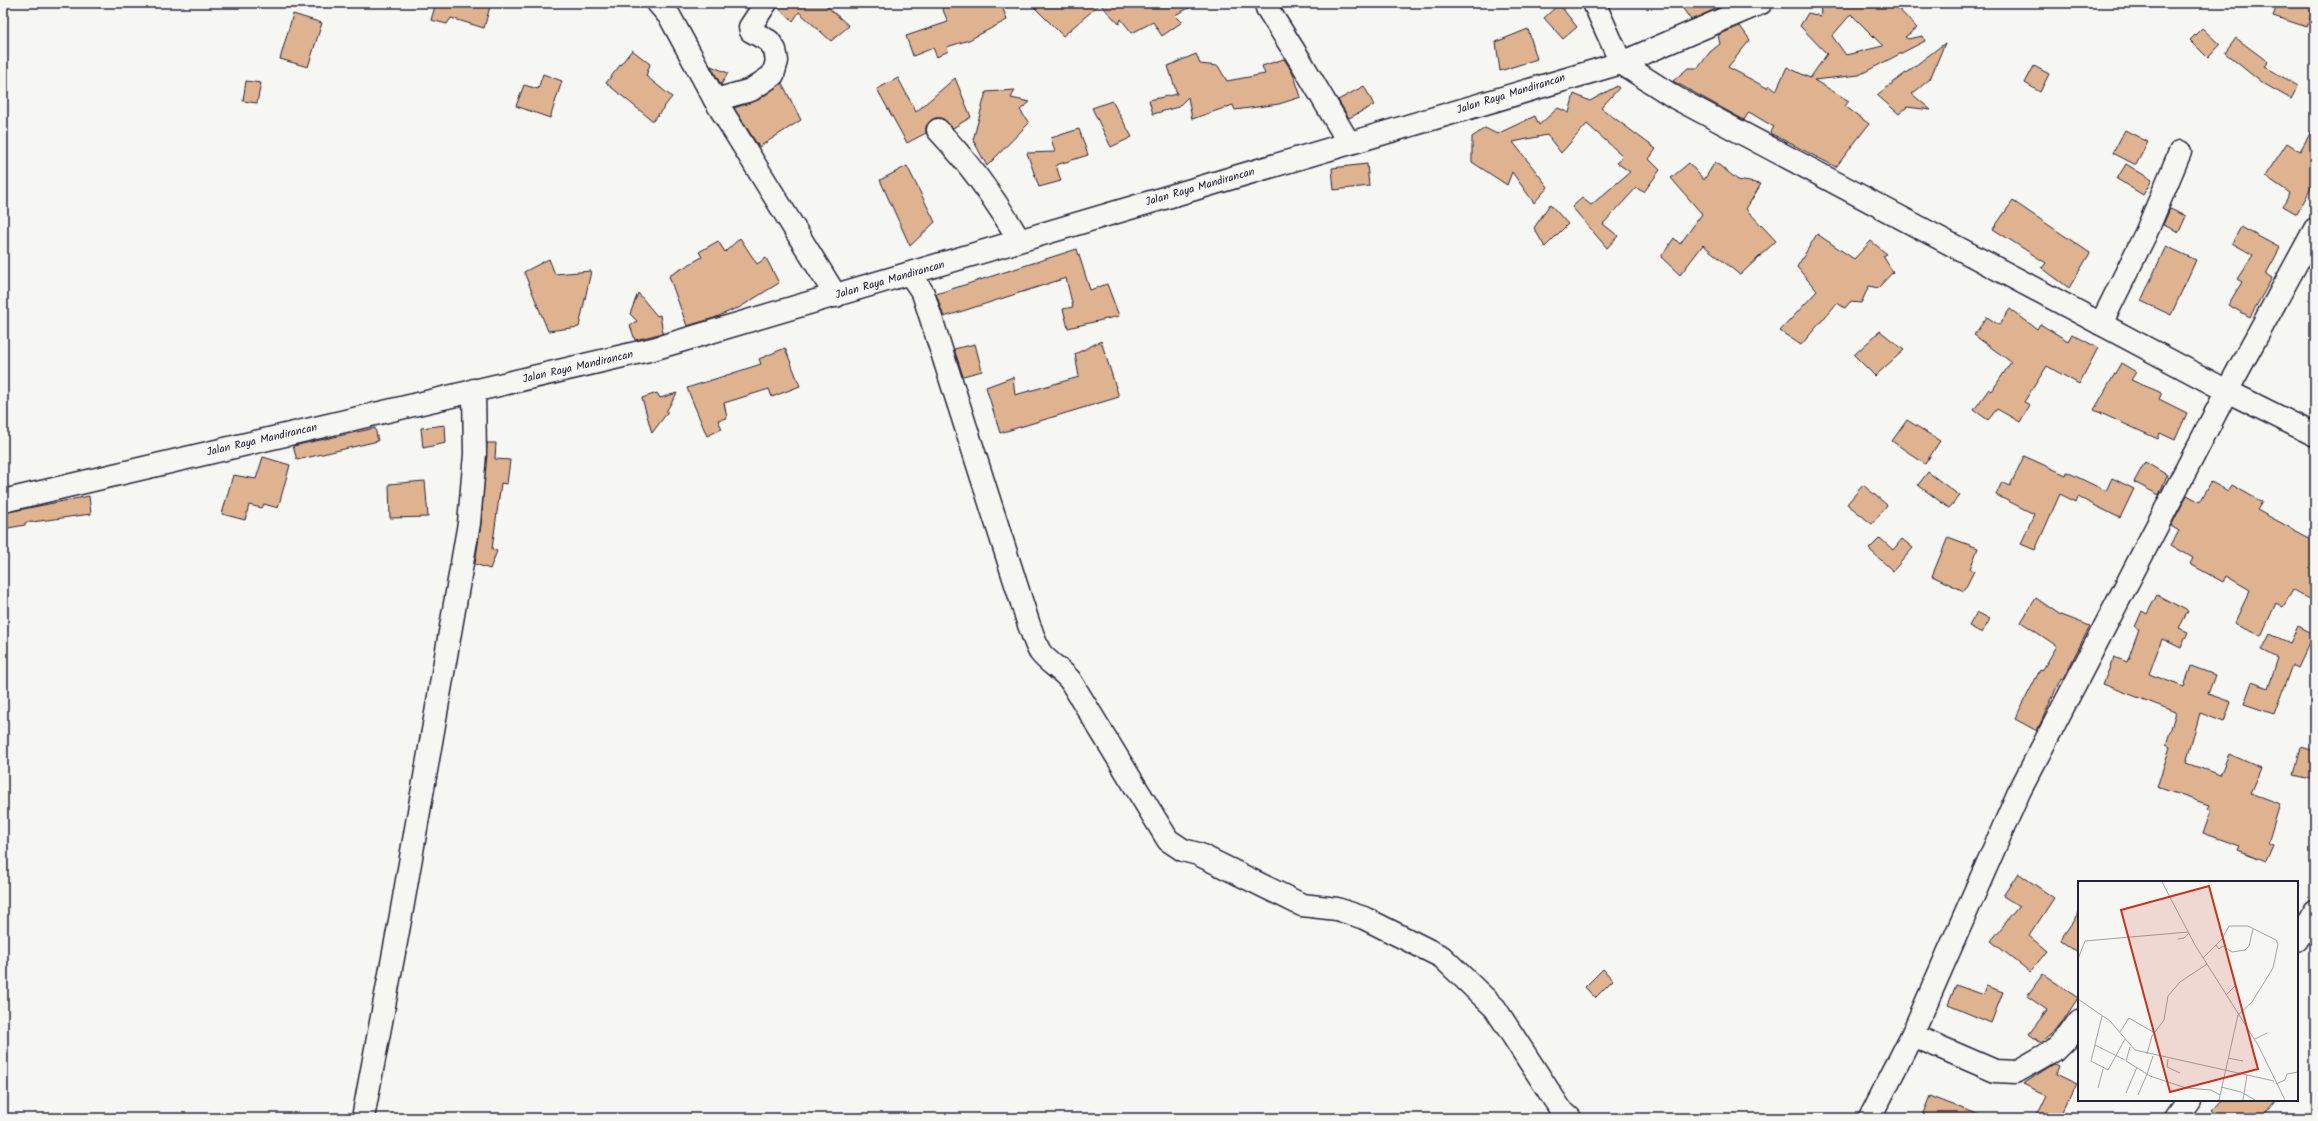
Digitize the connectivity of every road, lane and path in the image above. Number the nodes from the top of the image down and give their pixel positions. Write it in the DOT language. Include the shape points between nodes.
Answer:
graph roads {
  1 [pos="658,3"];
  2 [pos="766,3"];
  3 [pos="1594,3"];
  4 [pos="1761,3"];
  5 [pos="1267,8"];
  6 [pos="1621,63"];
  7 [pos="715,100"];
  8 [pos="938,130"];
  9 [pos="1349,143"];
  10 [pos="2180,152"];
  11 [pos="2315,229"];
  12 [pos="1019,240"];
  13 [pos="910,274"];
  14 [pos="836,296"];
  15 [pos="2101,324"];
  16 [pos="474,390"];
  17 [pos="2227,391"];
  18 [pos="2315,435"];
  19 [pos="3,500"];
  20 [pos="2315,911"];
  21 [pos="2298,938"];
  22 [pos="2078,1022"];
  23 [pos="1912,1035"];
  24 [pos="2188,1101"];
  25 [pos="1561,1115"];
  26 [pos="363,1118"];
  27 [pos="1870,1118"];
  28 [pos="2176,1118"];
  1 -- 7 [label="street" via="670,17"];
  2 -- 7 [label="street" via="750,27 751,31 769,40 775,50 777,61 773,75 751,90"];
  3 -- 6 [label="street"];
  4 -- 6 [label="street, Jalan Raya Mandirancan"];
  5 -- 9 [label="street"];
  6 -- 9 [label="street, Jalan Raya Mandirancan"];
  6 -- 15 [label="street" via="1676,98"];
  7 -- 14 [label="street"];
  8 -- 12 [label="street" via="964,158 1002,211"];
  9 -- 12 [label="street, Jalan Raya Mandirancan"];
  10 -- 15 [label="street" via="2146,233"];
  11 -- 17 [label="street"];
  12 -- 13 [label="street, Jalan Raya Mandirancan"];
  13 -- 14 [label="street, Jalan Raya Mandirancan"];
  13 -- 25 [label="street" via="923,293 1029,625 1040,652 1070,680 1168,840 1183,850 1198,854 1302,905 1337,909 1364,918 1442,957 1495,1008"];
  14 -- 16 [label="street, Jalan Raya Mandirancan" via="653,350"];
  15 -- 17 [label="street"];
  16 -- 19 [label="street, Jalan Raya Mandirancan"];
  16 -- 26 [label="street" via="475,454 469,524"];
  17 -- 18 [label="street"];
  17 -- 23 [label="street" via="2019,792"];
  20 -- 21 [label="street"];
  22 -- 23 [label="street" via="2053,1051 2016,1072 1995,1071"];
  23 -- 27 [label="street"];
  24 -- 28 [label="street"];
}
